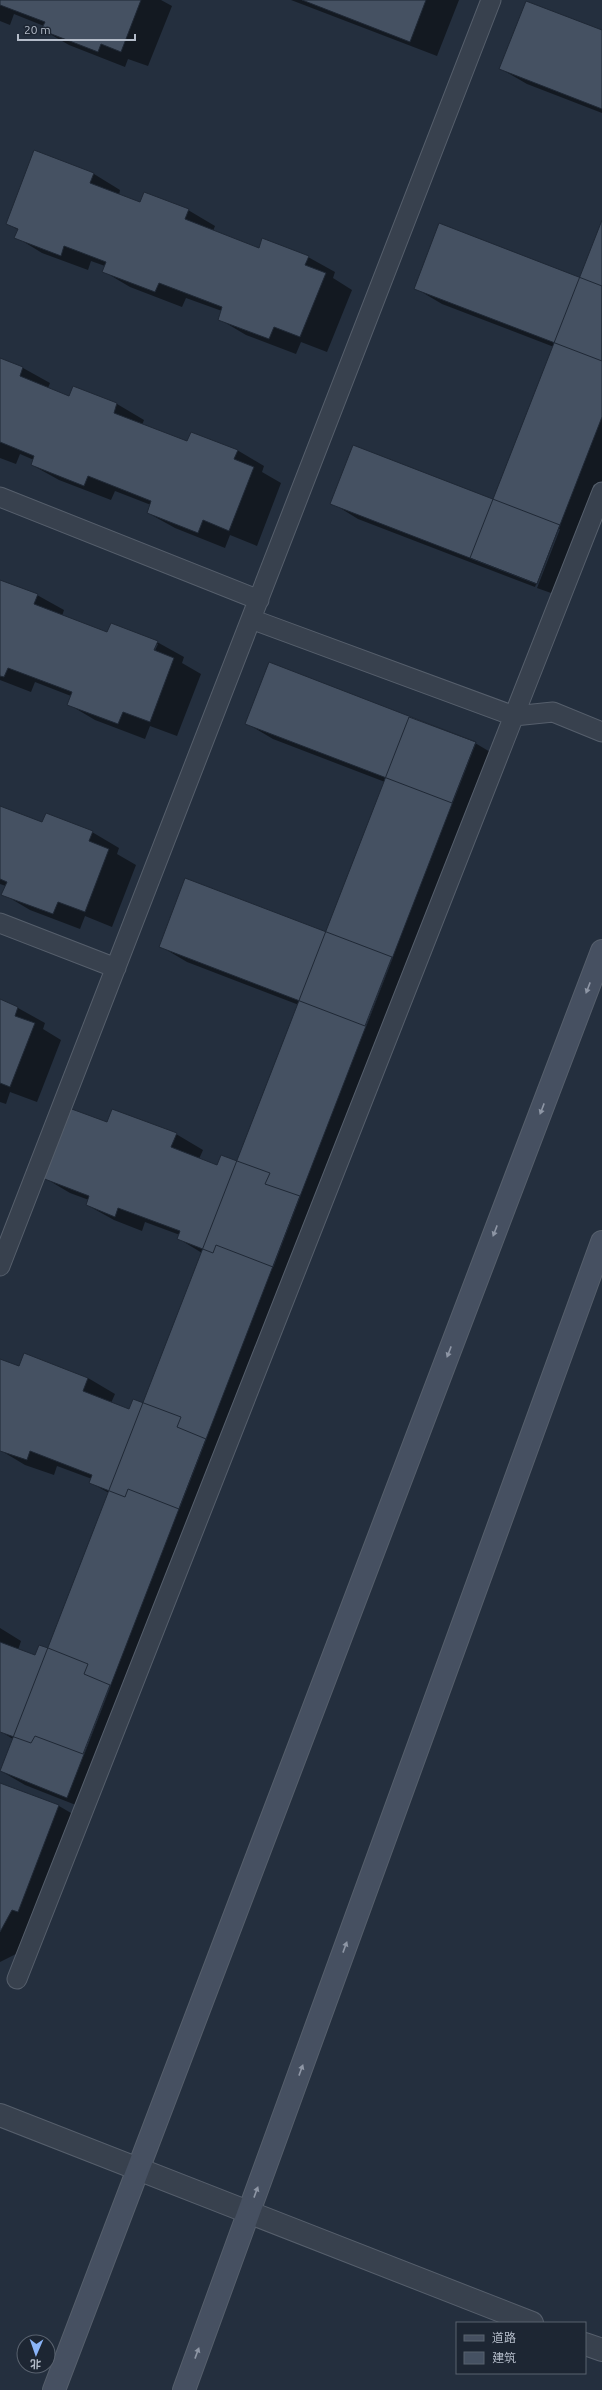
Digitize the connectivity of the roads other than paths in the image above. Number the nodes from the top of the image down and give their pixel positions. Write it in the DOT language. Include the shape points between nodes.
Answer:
graph roads {
  1 [pos="492,0"];
  2 [pos="602,492"];
  3 [pos="0,497"];
  4 [pos="259,600"];
  5 [pos="252,619"];
  6 [pos="514,716"];
  7 [pos="602,732"];
  8 [pos="0,923"];
  9 [pos="602,951"];
  10 [pos="116,968"];
  11 [pos="602,1242"];
  12 [pos="0,1266"];
  13 [pos="17,1979"];
  14 [pos="0,2115"];
  15 [pos="137,2169"];
  16 [pos="249,2212"];
  17 [pos="529,2322"];
  18 [pos="586,2344"];
  19 [pos="602,2350"];
  20 [pos="54,2390"];
  21 [pos="184,2390"];
  1 -- 4 [label="lane"];
  2 -- 6 [label="lane"];
  3 -- 4 [label="lane"];
  4 -- 5 [label="lane"];
  5 -- 6 [label="lane"];
  5 -- 10 [label="lane"];
  6 -- 7 [label="lane" via="553,712"];
  6 -- 13 [label="lane"];
  8 -- 10 [label="lane"];
  9 -- 15 [label="main road, one-way"];
  10 -- 12 [label="lane"];
  16 -- 11 [label="main road, one-way"];
  14 -- 15 [label="street"];
  15 -- 16 [label="street"];
  15 -- 20 [label="main road"];
  16 -- 17 [label="street"];
  21 -- 16 [label="main road, one-way"];
  18 -- 19 [label="street"];
}
